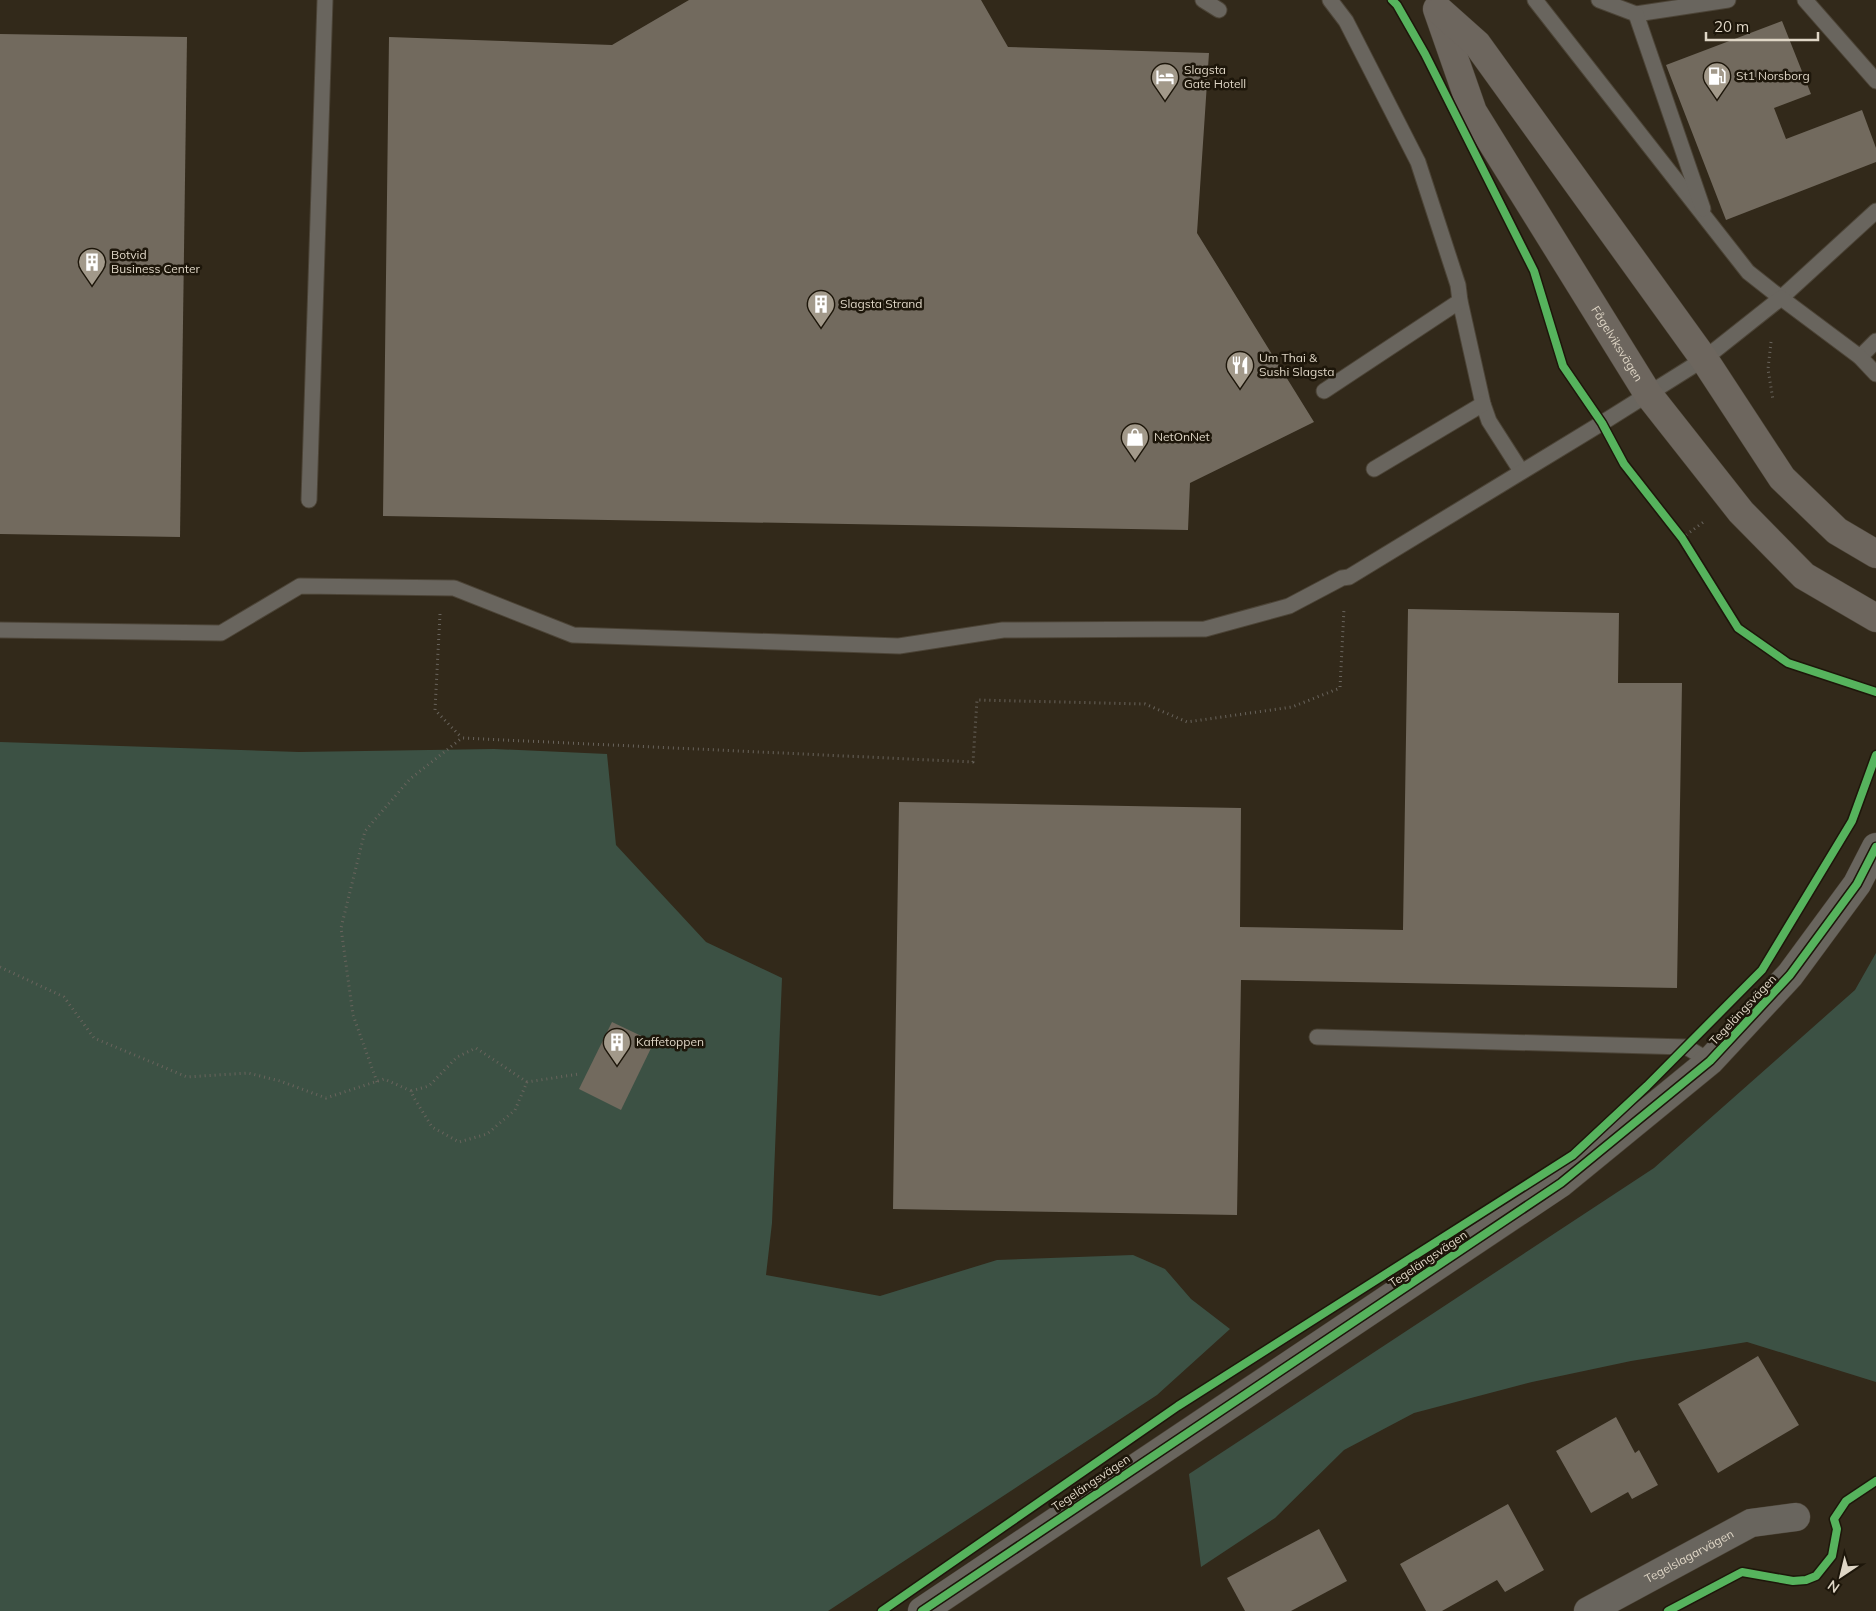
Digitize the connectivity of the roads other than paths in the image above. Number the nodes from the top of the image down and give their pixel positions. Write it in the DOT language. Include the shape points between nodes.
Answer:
graph roads {
  1 [pos="325,0"];
  2 [pos="1203,0"];
  3 [pos="1330,0"];
  4 [pos="1535,0"];
  5 [pos="1599,0"];
  6 [pos="1728,0"];
  7 [pos="1805,0"];
  8 [pos="1440,3"];
  9 [pos="1219,10"];
  10 [pos="1636,14"];
  11 [pos="1876,82"];
  12 [pos="1876,211"];
  13 [pos="1706,220"];
  14 [pos="1781,298"];
  15 [pos="1460,300"];
  16 [pos="1876,342"];
  17 [pos="1860,357"];
  18 [pos="1704,359"];
  19 [pos="1876,374"];
  20 [pos="1324,391"];
  21 [pos="1648,394"];
  22 [pos="1483,404"];
  23 [pos="1374,469"];
  24 [pos="1521,471"];
  25 [pos="309,500"];
  26 [pos="1876,554"];
  27 [pos="1876,618"];
  28 [pos="0,630"];
  29 [pos="1876,848"];
  30 [pos="1317,1037"];
  31 [pos="1710,1061"];
  32 [pos="1796,1517"];
  33 [pos="922,1611"];
  34 [pos="1588,1611"];
  1 -- 25 [label="lane"];
  2 -- 9 [label="lane"];
  3 -- 15 [label="lane" via="1346,21 1418,162"];
  4 -- 13 [label="lane"];
  5 -- 10 [label="lane"];
  6 -- 10 [label="lane"];
  7 -- 11 [label="lane"];
  8 -- 18 [label="main road, Fågelviksvägen" via="1477,44"];
  8 -- 21 [label="main road, Fågelviksvägen" via="1473,112"];
  10 -- 13 [label="lane"];
  12 -- 14 [label="lane"];
  13 -- 14 [label="lane" via="1748,272"];
  14 -- 17 [label="lane"];
  14 -- 18 [label="lane"];
  15 -- 20 [label="lane"];
  15 -- 22 [label="lane"];
  16 -- 17 [label="lane"];
  17 -- 19 [label="lane"];
  18 -- 21 [label="lane"];
  18 -- 26 [label="main road, Fågelviksvägen" via="1782,478 1837,531"];
  21 -- 24 [label="lane"];
  21 -- 27 [label="main road, Fågelviksvägen" via="1741,512 1804,576"];
  22 -- 23 [label="lane"];
  22 -- 24 [label="lane"];
  24 -- 28 [label="lane" via="1349,577 1289,606 1205,629 1003,630 899,646 573,635 454,588 300,586 221,633"];
  29 -- 31 [label="street, Tegelängsvägen" via="1857,884 1790,975"];
  30 -- 31 [label="lane" via="1686,1047"];
  31 -- 33 [label="street, Tegelängsvägen" via="1561,1183"];
  32 -- 34 [label="street, Tegelslagarvägen" via="1751,1523"];
}
